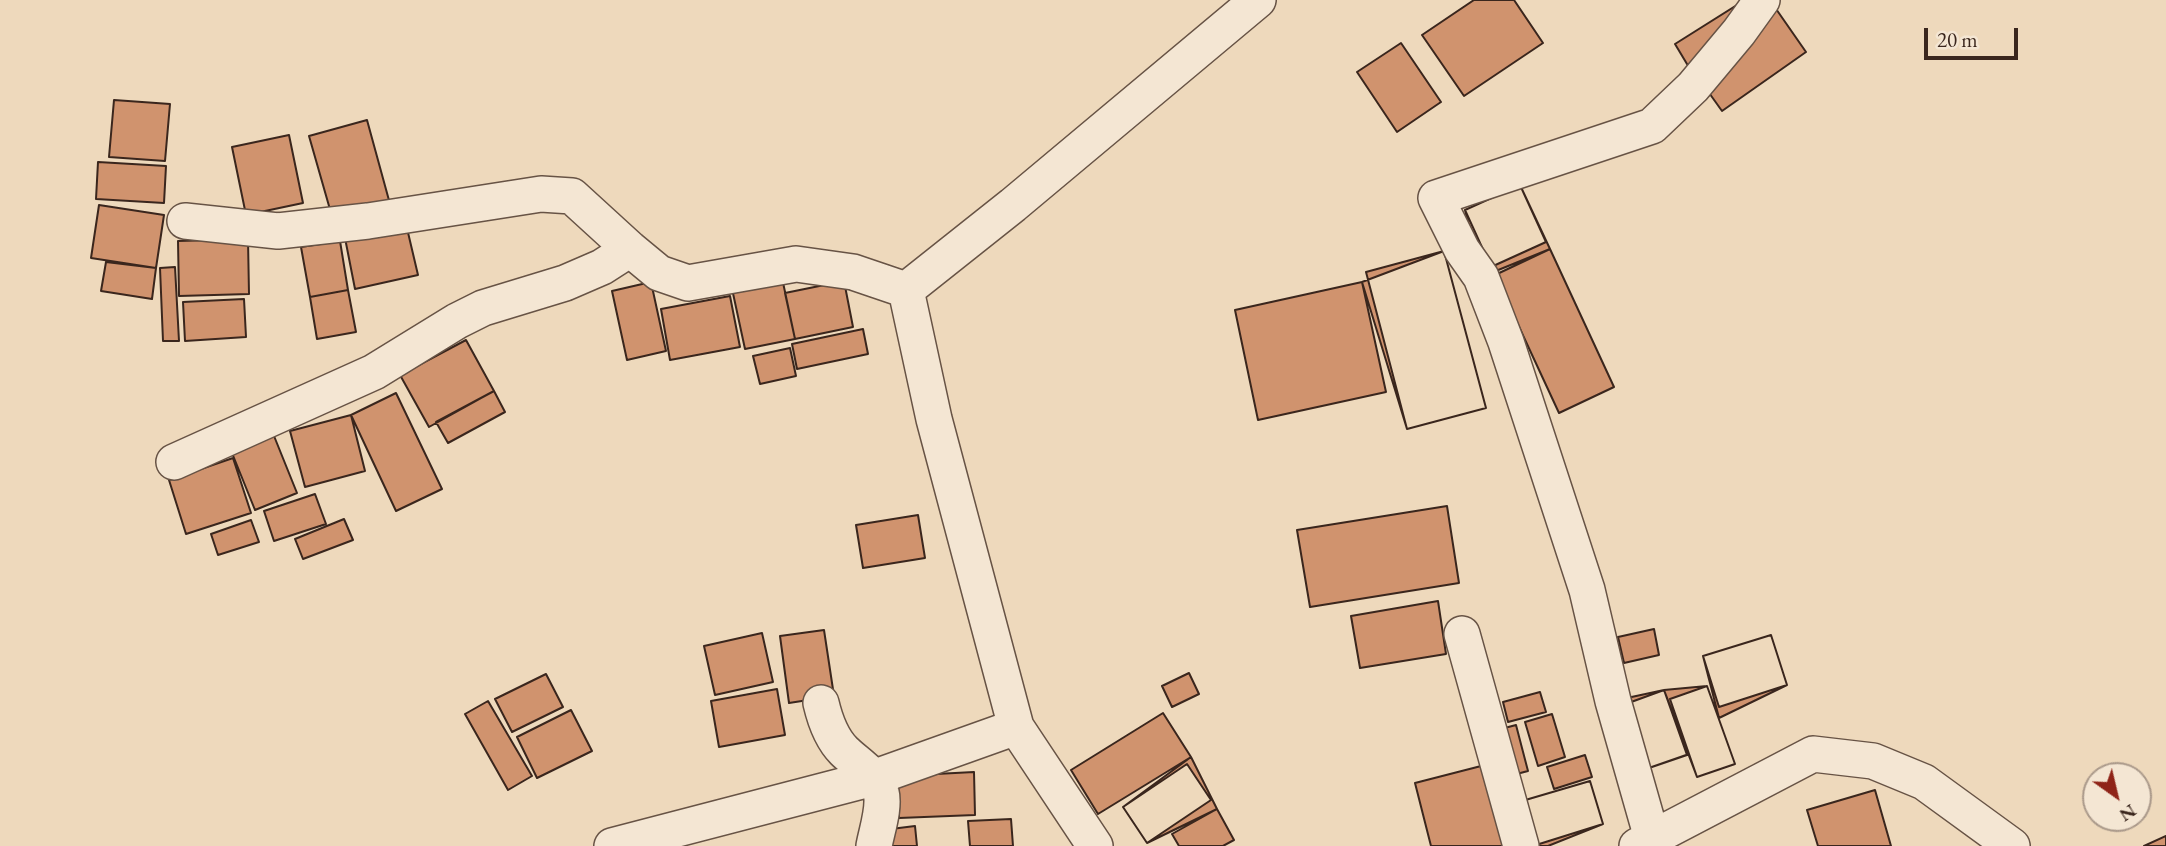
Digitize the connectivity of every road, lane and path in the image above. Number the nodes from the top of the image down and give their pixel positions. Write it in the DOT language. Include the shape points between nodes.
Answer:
graph roads {
  1 [pos="1258,0"];
  2 [pos="1762,0"];
  3 [pos="184,221"];
  4 [pos="629,250"];
  5 [pos="906,290"];
  6 [pos="174,462"];
  7 [pos="1462,634"];
  8 [pos="821,702"];
  9 [pos="1016,727"];
  10 [pos="873,778"];
  11 [pos="1645,842"];
  12 [pos="612,846"];
  13 [pos="874,846"];
  14 [pos="1095,846"];
  15 [pos="1521,846"];
  16 [pos="2012,846"];
  1 -- 5 [label="street"];
  2 -- 11 [label="street" via="1693,87 1652,126 1436,198 1481,277 1587,590"];
  3 -- 4 [label="street" via="278,231 541,194 572,196"];
  4 -- 5 [label="street" via="659,273 688,283 796,264 853,272"];
  4 -- 6 [label="street" via="565,283 483,308 374,372"];
  5 -- 9 [label="street" via="934,419"];
  7 -- 15 [label="street"];
  8 -- 10 [label="street" via="825,721 837,741"];
  9 -- 10 [label="street"];
  9 -- 14 [label="street"];
  10 -- 12 [label="street"];
  10 -- 13 [label="street" via="881,790"];
  11 -- 16 [label="street" via="1812,754 1873,761 1924,782"];
}
